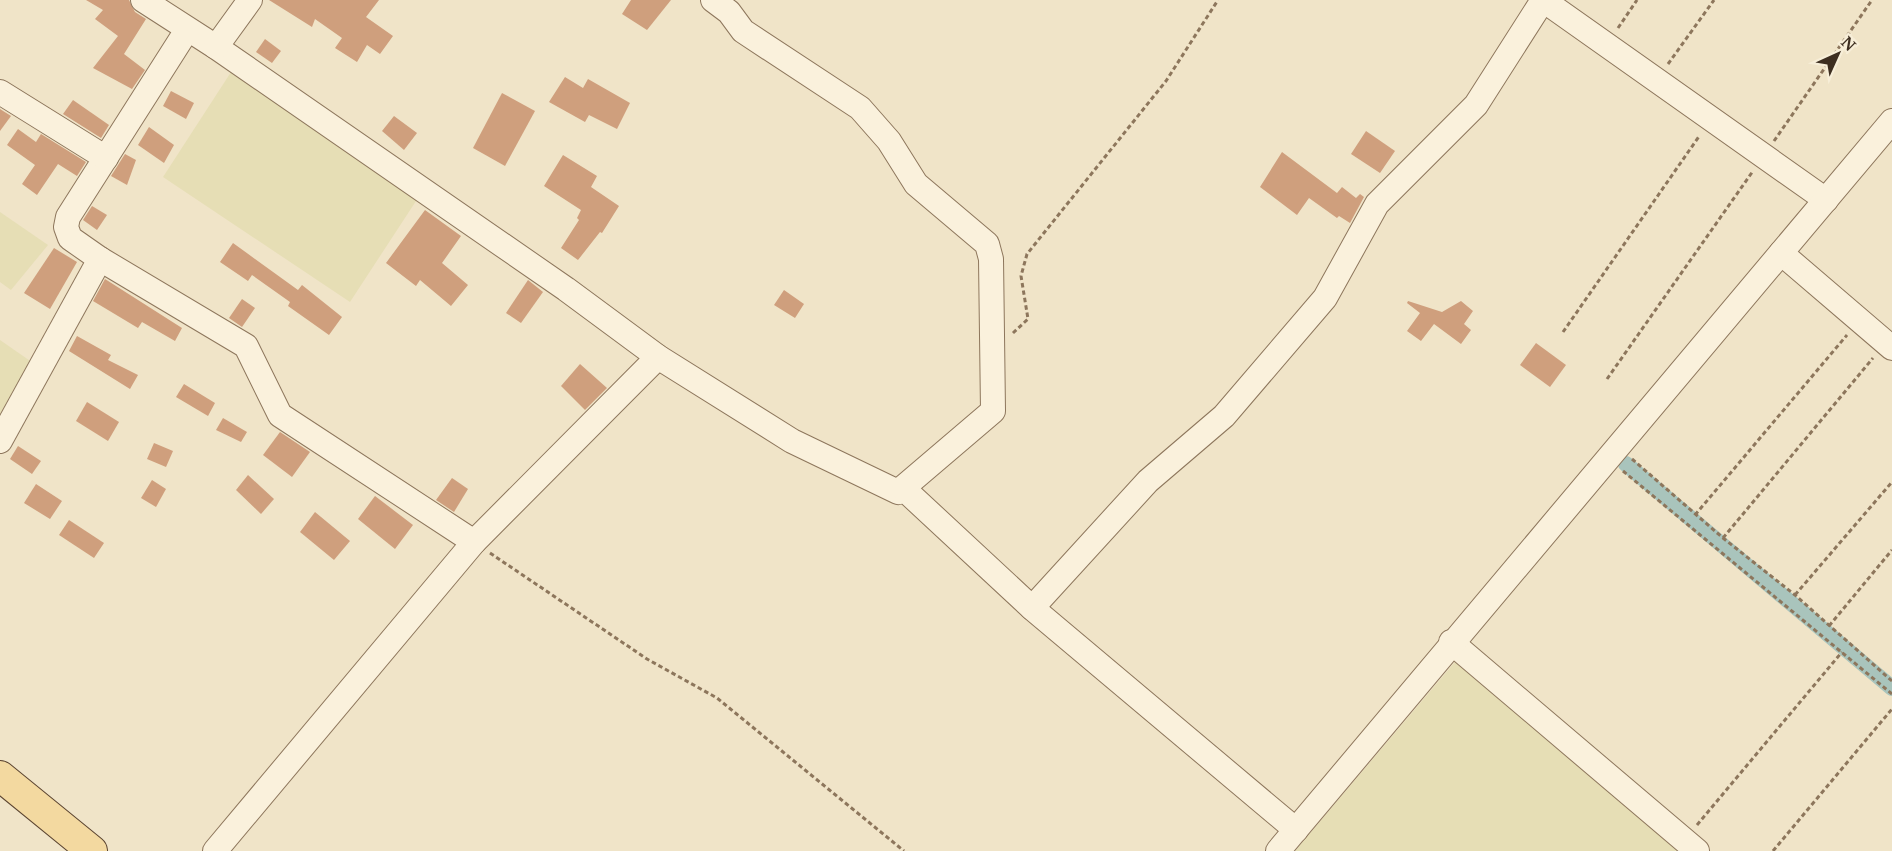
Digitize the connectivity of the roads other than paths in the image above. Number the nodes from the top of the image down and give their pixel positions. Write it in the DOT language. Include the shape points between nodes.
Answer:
graph roads {
  1 [pos="142,0"];
  2 [pos="250,0"];
  3 [pos="713,0"];
  4 [pos="1543,0"];
  5 [pos="187,30"];
  6 [pos="216,47"];
  7 [pos="0,92"];
  8 [pos="1892,120"];
  9 [pos="106,158"];
  10 [pos="1826,200"];
  11 [pos="1781,253"];
  12 [pos="100,259"];
  13 [pos="1889,346"];
  14 [pos="658,357"];
  15 [pos="0,441"];
  16 [pos="904,489"];
  17 [pos="474,542"];
  18 [pos="1032,608"];
  19 [pos="1451,642"];
  20 [pos="0,776"];
  21 [pos="1296,830"];
  22 [pos="1691,846"];
  23 [pos="92,851"];
  24 [pos="215,851"];
  25 [pos="1278,851"];
  1 -- 5 [label="street"];
  2 -- 6 [label="street"];
  3 -- 16 [label="street" via="729,12 743,31 860,108 889,141 916,184 987,244 991,259 993,411"];
  4 -- 10 [label="street"];
  4 -- 18 [label="street" via="1476,105 1377,204 1324,298 1224,416 1148,481"];
  5 -- 6 [label="street"];
  5 -- 9 [label="street"];
  6 -- 14 [label="street"];
  7 -- 9 [label="street"];
  8 -- 10 [label="street"];
  9 -- 12 [label="street" via="67,222 70,238"];
  10 -- 11 [label="street"];
  11 -- 13 [label="street"];
  11 -- 19 [label="street"];
  12 -- 15 [label="street"];
  12 -- 17 [label="street" via="246,346 280,415"];
  14 -- 16 [label="street" via="792,441 898,492"];
  14 -- 17 [label="street"];
  16 -- 18 [label="street"];
  17 -- 24 [label="street"];
  18 -- 21 [label="street"];
  19 -- 21 [label="street"];
  19 -- 22 [label="street"];
  20 -- 23 [label="main road"];
  21 -- 25 [label="street"];
}
